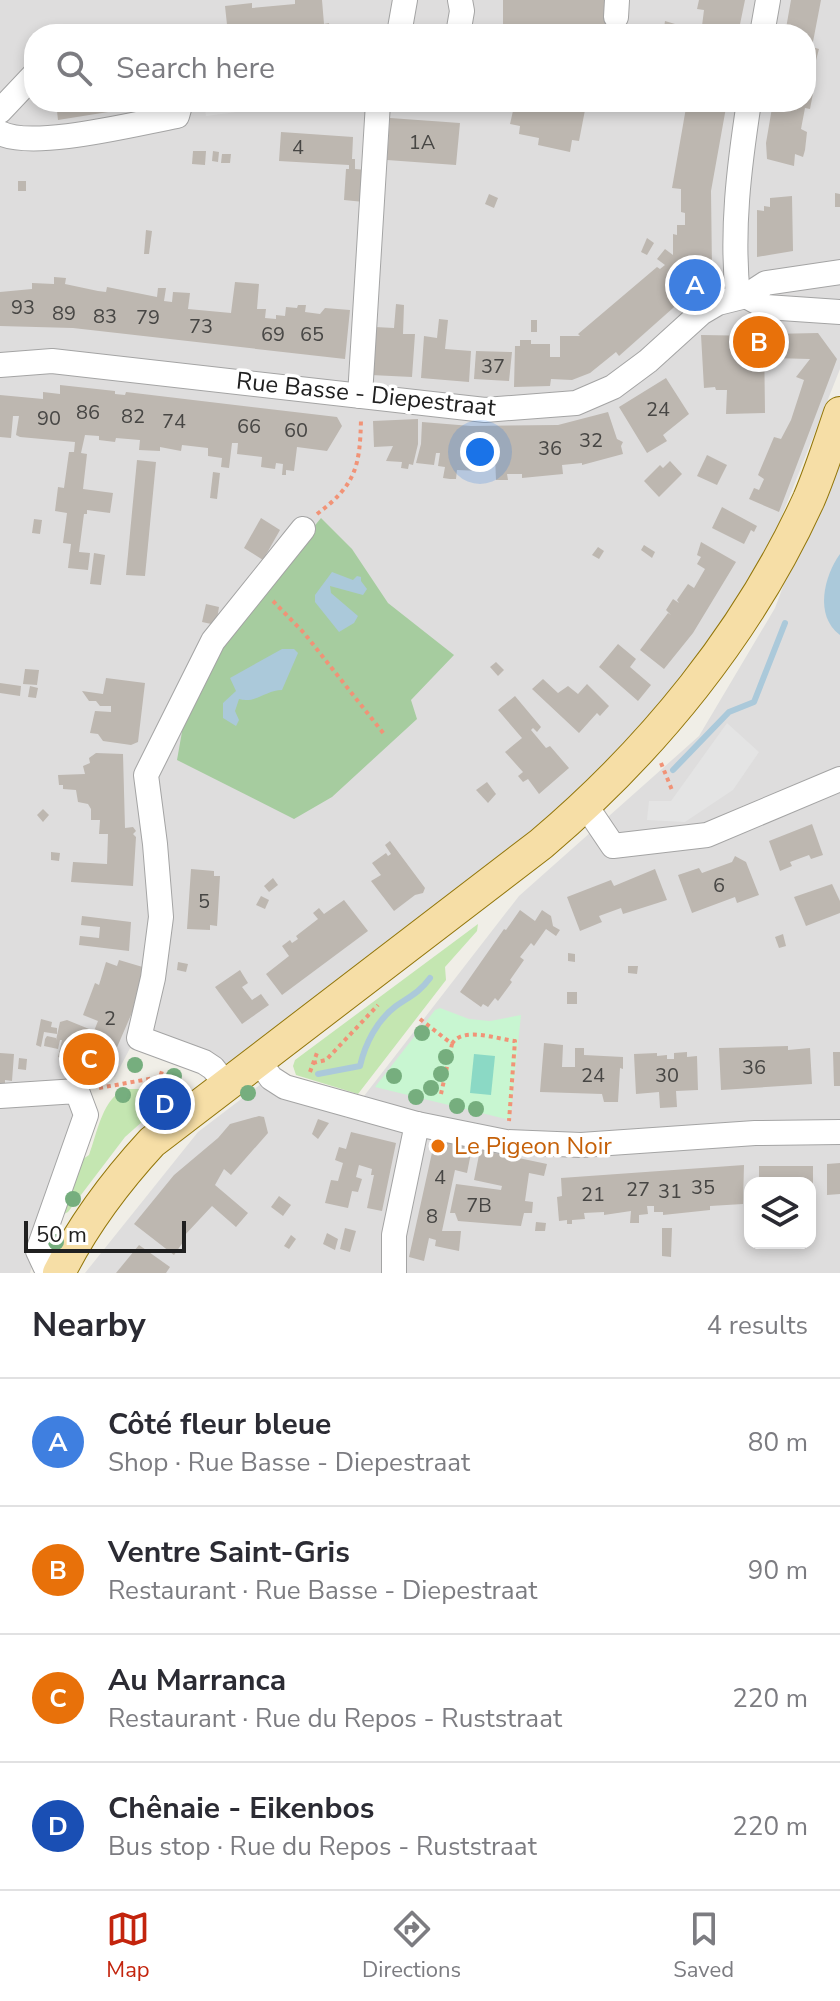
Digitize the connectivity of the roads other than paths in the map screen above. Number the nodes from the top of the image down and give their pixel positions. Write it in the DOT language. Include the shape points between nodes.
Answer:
graph roads {
  1 [pos="405,0"];
  2 [pos="460,0"];
  3 [pos="768,0"];
  4 [pos="401,24"];
  5 [pos="460,24"];
  6 [pos="764,24"];
  7 [pos="24,86"];
  8 [pos="0,111"];
  9 [pos="178,112"];
  10 [pos="377,112"];
  11 [pos="748,112"];
  12 [pos="0,133"];
  13 [pos="840,272"];
  14 [pos="742,296"];
  15 [pos="840,312"];
  16 [pos="0,365"];
  17 [pos="360,396"];
  18 [pos="840,415"];
  19 [pos="303,529"];
  20 [pos="839,783"];
  21 [pos="586,806"];
  22 [pos="258,1060"];
  23 [pos="226,1084"];
  24 [pos="0,1096"];
  25 [pos="417,1124"];
  26 [pos="840,1132"];
  27 [pos="59,1273"];
  28 [pos="394,1273"];
  1 -- 4 [label="street"];
  2 -- 5 [label="street"];
  3 -- 6 [label="street"];
  7 -- 8 [label="street"];
  9 -- 12 [label="street" via="52,138"];
  10 -- 17 [label="street"];
  11 -- 14 [label="street" via="735,211 734,261"];
  13 -- 14 [label="street, Rue Basse - Diepestraat" via="766,283"];
  14 -- 15 [label="street" via="766,307"];
  14 -- 17 [label="street, Rue Basse - Diepestraat" via="701,313 613,387 576,403 485,410"];
  16 -- 17 [label="street, Rue Basse - Diepestraat" via="52,361"];
  18 -- 21 [label="main road" via="808,500 758,594 700,681"];
  19 -- 23 [label="street" via="213,641 146,775 161,917 139,1038 204,1062"];
  20 -- 21 [label="street" via="707,835 613,846"];
  21 -- 22 [label="main road"];
  22 -- 23 [label="main road"];
  22 -- 25 [label="street" via="285,1087"];
  23 -- 27 [label="main road" via="131,1165"];
  24 -- 27 [label="street" via="77,1091 86,1115 38,1251 45,1266"];
  25 -- 26 [label="street" via="506,1142 581,1145"];
  25 -- 28 [label="street" via="394,1235"];
}
